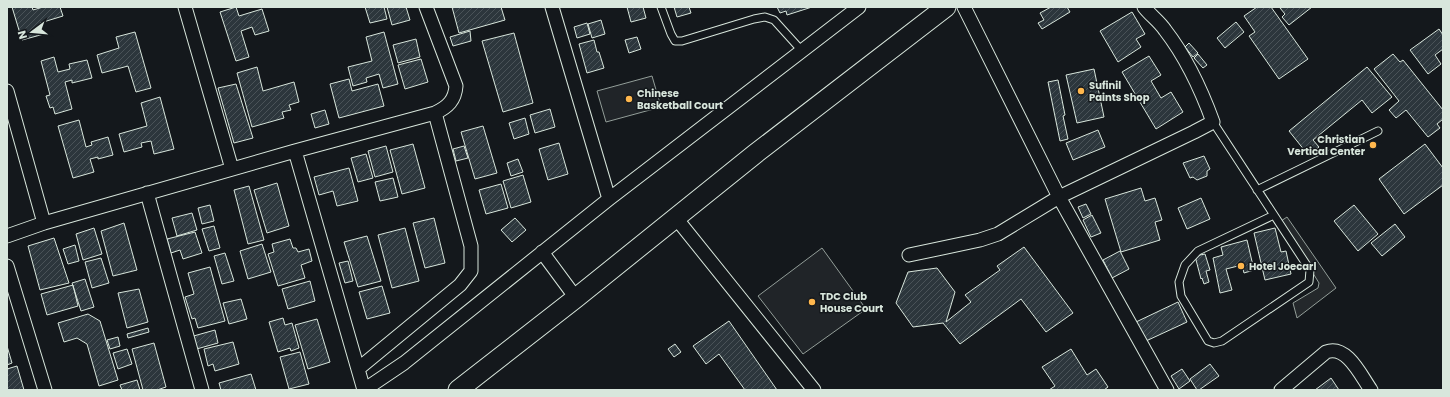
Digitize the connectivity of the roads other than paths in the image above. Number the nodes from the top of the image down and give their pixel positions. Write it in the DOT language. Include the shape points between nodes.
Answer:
graph roads {
  1 [pos="186,7"];
  2 [pos="426,7"];
  3 [pos="552,7"];
  4 [pos="661,7"];
  5 [pos="859,7"];
  6 [pos="946,7"];
  7 [pos="964,7"];
  8 [pos="1144,7"];
  9 [pos="802,51"];
  10 [pos="7,91"];
  11 [pos="435,112"];
  12 [pos="1213,122"];
  13 [pos="1378,131"];
  14 [pos="294,152"];
  15 [pos="232,169"];
  16 [pos="1258,190"];
  17 [pos="147,193"];
  18 [pos="1059,197"];
  19 [pos="609,199"];
  20 [pos="1274,216"];
  21 [pos="676,218"];
  22 [pos="44,223"];
  23 [pos="7,236"];
  24 [pos="542,252"];
  25 [pos="909,255"];
  26 [pos="7,266"];
  27 [pos="576,298"];
  28 [pos="358,369"];
  29 [pos="45,390"];
  30 [pos="202,390"];
  31 [pos="364,390"];
  32 [pos="458,390"];
  33 [pos="814,390"];
  34 [pos="1167,390"];
  35 [pos="1280,390"];
  36 [pos="1371,390"];
  1 -- 15 [label="street"];
  2 -- 11 [label="street" via="456,86 456,94 448,106"];
  3 -- 19 [label="street"];
  4 -- 9 [label="lane" via="675,41 754,18 766,17 774,20"];
  5 -- 9 [label="street"];
  6 -- 21 [label="main road"];
  7 -- 18 [label="street"];
  8 -- 12 [label="street" via="1165,29 1192,72"];
  9 -- 19 [label="street"];
  10 -- 22 [label="street"];
  11 -- 14 [label="street"];
  11 -- 28 [label="street" via="471,246 471,271 460,285"];
  12 -- 16 [label="lane"];
  12 -- 18 [label="street"];
  13 -- 16 [label="lane"];
  14 -- 15 [label="street"];
  14 -- 28 [label="street"];
  15 -- 17 [label="street"];
  16 -- 20 [label="lane"];
  17 -- 22 [label="street"];
  17 -- 30 [label="street"];
  18 -- 25 [label="street" via="998,234"];
  18 -- 34 [label="street"];
  19 -- 24 [label="street"];
  20 -- 20 [label="lane" via="1198,251 1185,265 1180,282 1181,296 1208,341 1222,341 1309,282 1310,270"];
  21 -- 27 [label="main road"];
  21 -- 33 [label="street"];
  22 -- 23 [label="street"];
  24 -- 27 [label="street"];
  24 -- 31 [label="street" via="404,362"];
  26 -- 29 [label="street"];
  27 -- 32 [label="main road"];
  28 -- 31 [label="street"];
  35 -- 36 [label="street" via="1326,352 1334,350 1348,357"];
}
